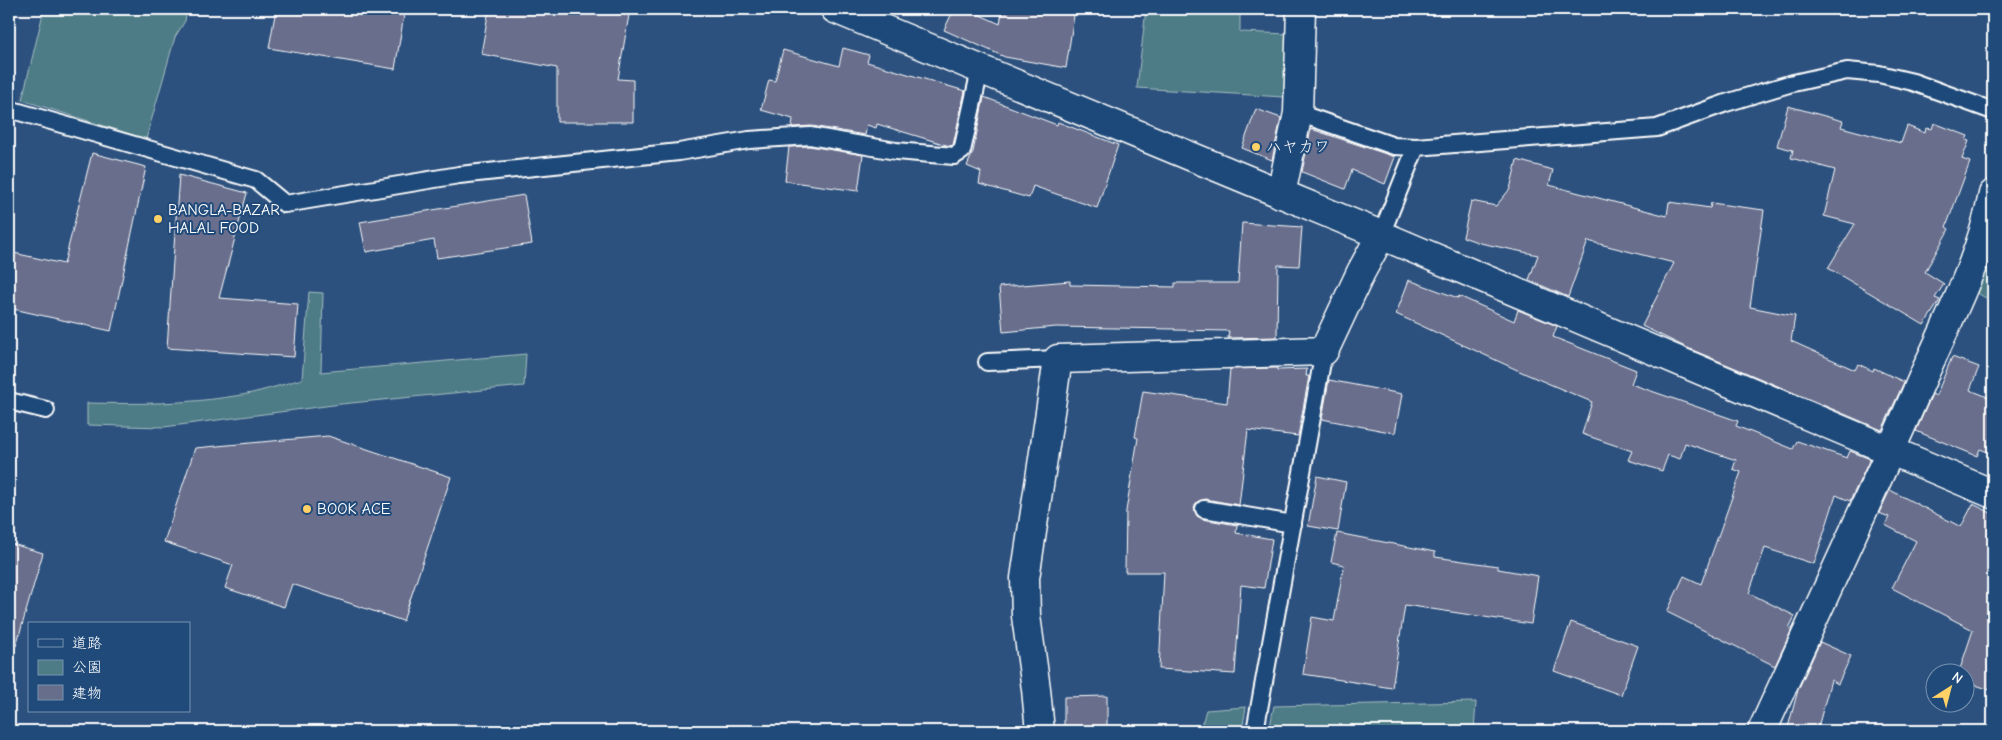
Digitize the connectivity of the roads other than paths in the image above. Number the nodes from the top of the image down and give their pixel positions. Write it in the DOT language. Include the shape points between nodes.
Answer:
graph roads {
  1 [pos="835,9"];
  2 [pos="1301,9"];
  3 [pos="980,70"];
  4 [pos="9,109"];
  5 [pos="1993,111"];
  6 [pos="1298,112"];
  7 [pos="1416,147"];
  8 [pos="1281,194"];
  9 [pos="1993,194"];
  10 [pos="1381,235"];
  11 [pos="1324,351"];
  12 [pos="1058,359"];
  13 [pos="987,362"];
  14 [pos="9,401"];
  15 [pos="46,410"];
  16 [pos="1891,451"];
  17 [pos="1993,494"];
  18 [pos="1204,509"];
  19 [pos="1293,524"];
  20 [pos="1040,731"];
  21 [pos="1255,731"];
  22 [pos="1762,731"];
  1 -- 3 [label="street"];
  2 -- 6 [label="street"];
  3 -- 4 [label="lane" via="962,150 954,156 896,151 810,136 749,140 679,152 458,175 285,204 256,180"];
  3 -- 8 [label="street"];
  5 -- 7 [label="lane" via="1913,82 1847,71 1735,100 1657,128"];
  6 -- 7 [label="lane" via="1394,146"];
  6 -- 8 [label="street"];
  7 -- 10 [label="lane"];
  8 -- 10 [label="street"];
  9 -- 16 [label="street" via="1988,221 1966,279"];
  10 -- 11 [label="street"];
  10 -- 16 [label="street"];
  11 -- 12 [label="street"];
  11 -- 19 [label="lane"];
  12 -- 13 [label="lane"];
  12 -- 20 [label="street" via="1025,578 1026,616"];
  14 -- 15 [label="lane"];
  16 -- 17 [label="street"];
  16 -- 22 [label="street"];
  18 -- 19 [label="lane"];
  19 -- 21 [label="lane"];
}
